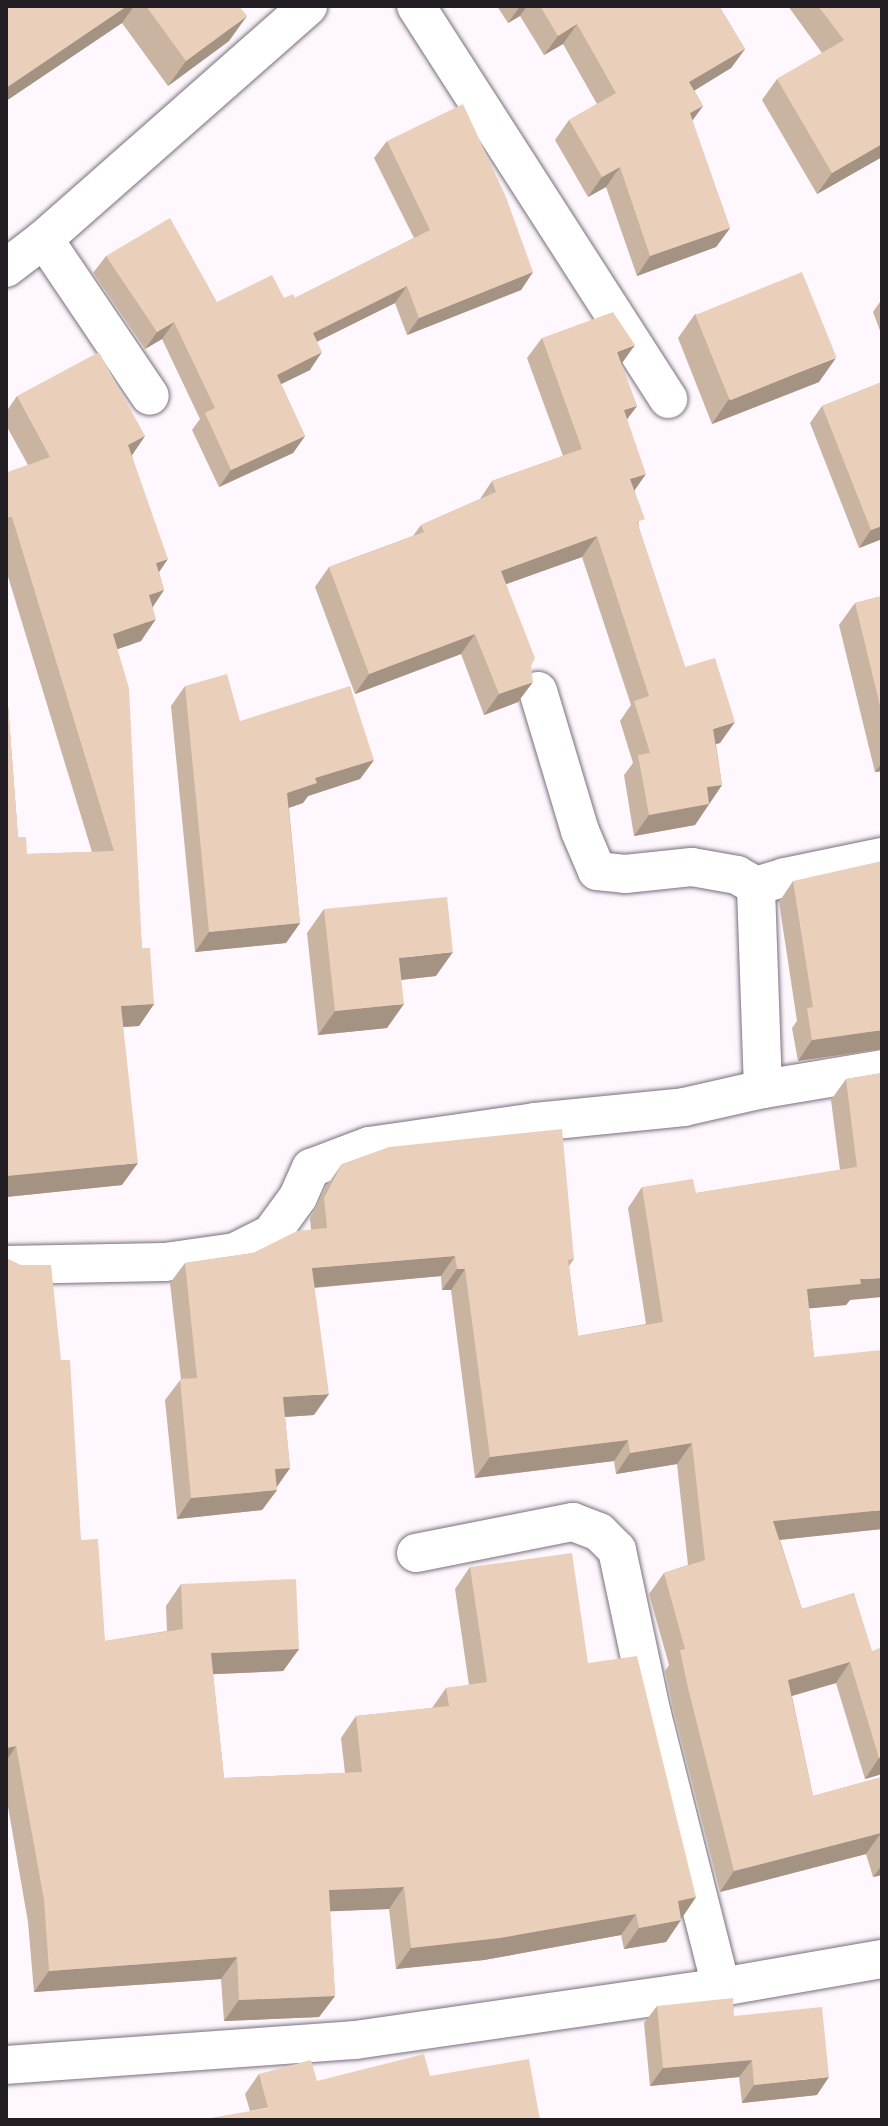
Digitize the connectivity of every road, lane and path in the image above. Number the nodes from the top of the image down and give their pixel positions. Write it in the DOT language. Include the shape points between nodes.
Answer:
graph roads {
  1 [pos="308,6"];
  2 [pos="416,6"];
  3 [pos="44,239"];
  4 [pos="6,268"];
  5 [pos="150,396"];
  6 [pos="668,399"];
  7 [pos="538,691"];
  8 [pos="882,857"];
  9 [pos="756,886"];
  10 [pos="882,1069"];
  11 [pos="763,1089"];
  12 [pos="6,1265"];
  13 [pos="416,1553"];
  14 [pos="882,1959"];
  15 [pos="721,1987"];
  16 [pos="6,2065"];
  1 -- 3 [label="street"];
  2 -- 6 [label="street"];
  3 -- 4 [label="street"];
  3 -- 5 [label="street"];
  7 -- 9 [label="street" via="597,871 625,874 692,867 737,875"];
  8 -- 9 [label="street"];
  9 -- 11 [label="street"];
  10 -- 11 [label="street"];
  11 -- 12 [label="street" via="684,1107 369,1146 311,1168 271,1234 235,1252 165,1262"];
  13 -- 15 [label="street" via="573,1522 599,1532 617,1550"];
  14 -- 15 [label="street"];
  15 -- 16 [label="street" via="355,2040"];
}
